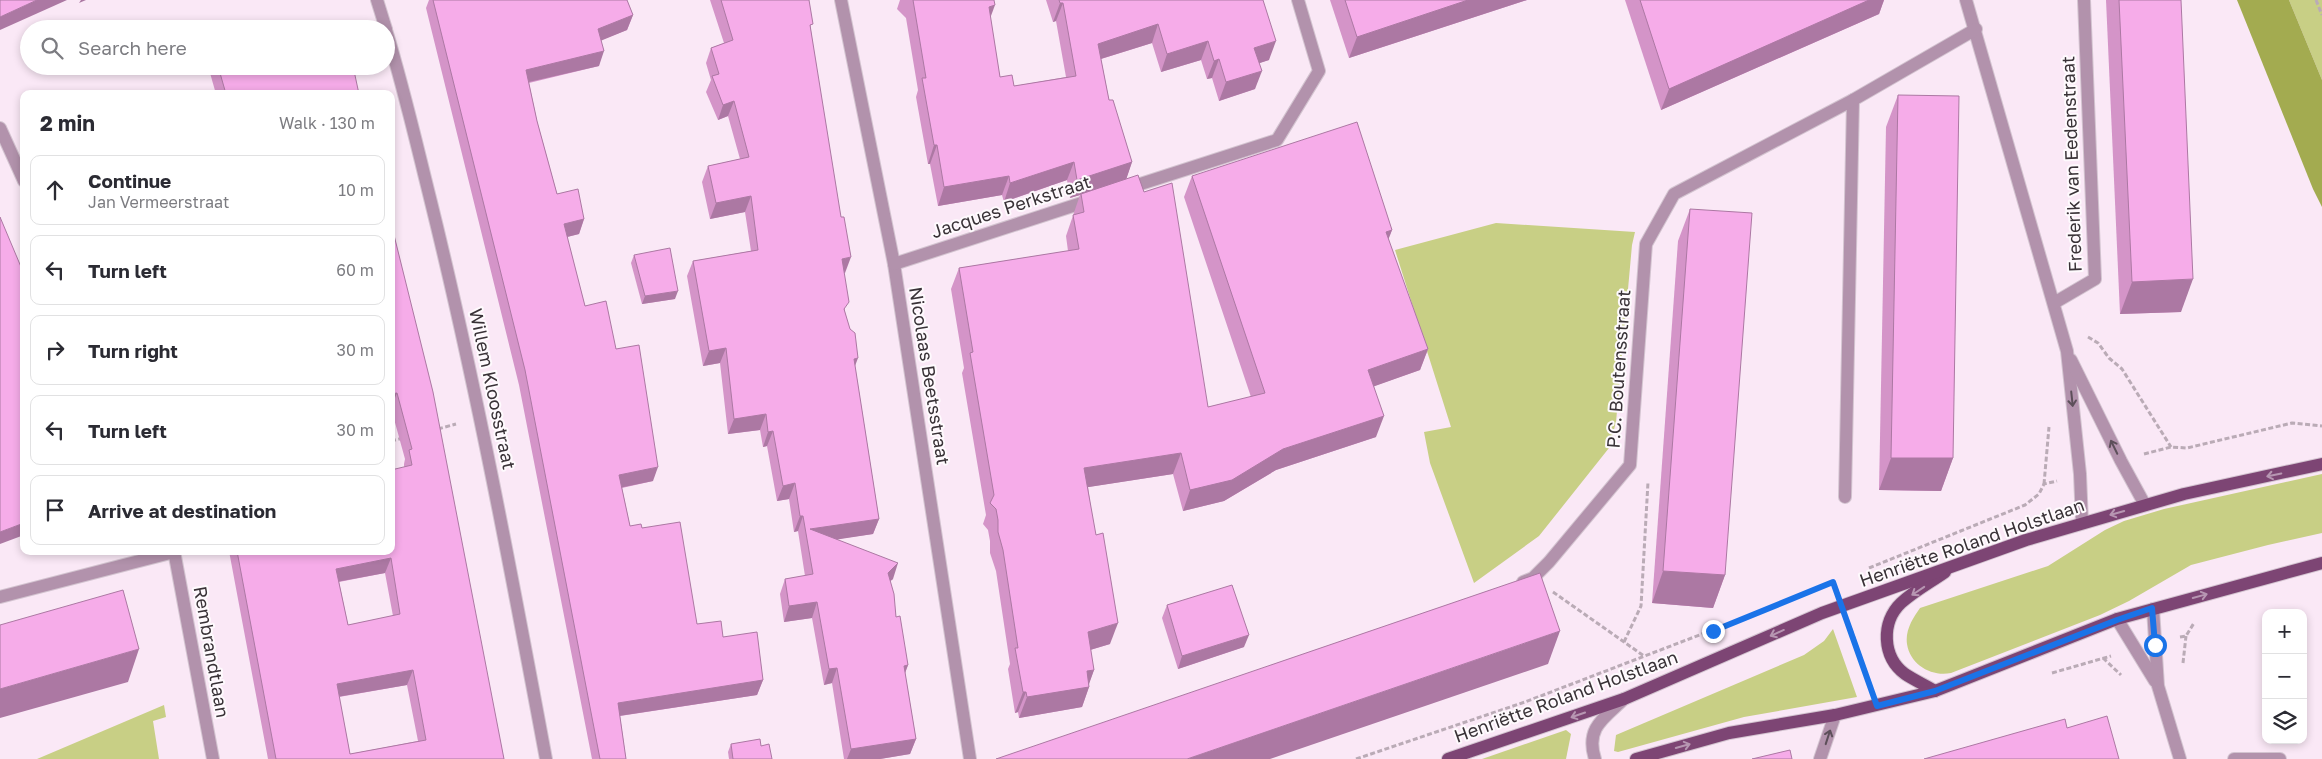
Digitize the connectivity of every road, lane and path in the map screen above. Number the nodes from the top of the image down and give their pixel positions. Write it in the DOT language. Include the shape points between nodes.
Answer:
graph roads {
  1 [pos="377,0"];
  2 [pos="841,0"];
  3 [pos="1298,0"];
  4 [pos="1966,0"];
  5 [pos="2084,0"];
  6 [pos="2316,0"];
  7 [pos="2322,15"];
  8 [pos="383,20"];
  9 [pos="1976,29"];
  10 [pos="395,58"];
  11 [pos="1853,100"];
  12 [pos="0,128"];
  13 [pos="20,172"];
  14 [pos="894,264"];
  15 [pos="2054,303"];
  16 [pos="2058,318"];
  17 [pos="2067,351"];
  18 [pos="482,418"];
  19 [pos="436,429"];
  20 [pos="409,436"];
  21 [pos="395,440"];
  22 [pos="2171,447"];
  23 [pos="2322,464"];
  24 [pos="1844,496"];
  25 [pos="2145,505"];
  26 [pos="2082,523"];
  27 [pos="162,555"];
  28 [pos="175,555"];
  29 [pos="1958,563"];
  30 [pos="2322,563"];
  31 [pos="1533,578"];
  32 [pos="1507,588"];
  33 [pos="0,597"];
  34 [pos="1842,605"];
  35 [pos="2152,608"];
  36 [pos="2117,620"];
  37 [pos="1730,624"];
  38 [pos="1645,657"];
  39 [pos="2158,686"];
  40 [pos="1935,691"];
  41 [pos="1624,699"];
  42 [pos="1877,706"];
  43 [pos="1835,715"];
  44 [pos="212,759"];
  45 [pos="546,759"];
  46 [pos="970,759"];
  47 [pos="1356,759"];
  48 [pos="1448,759"];
  49 [pos="1595,759"];
  50 [pos="1636,759"];
  51 [pos="1820,759"];
  52 [pos="2180,759"];
  53 [pos="2234,759"];
  54 [pos="2280,759"];
  1 -- 8 [label="street, Willem Kloosstraat"];
  2 -- 14 [label="street, Nicolaas Beetsstraat"];
  3 -- 14 [label="street, Jacques Perkstraat" via="1319,71 1277,140"];
  4 -- 9 [label="street, Frederik van Eedenstraat"];
  5 -- 15 [label="street, Frederik van Eedenstraat" via="2095,279"];
  6 -- 7 [label="path"];
  9 -- 11 [label="street, P.C. Boutensstraat"];
  9 -- 15 [label="street, Frederik van Eedenstraat"];
  10 -- 18 [label="street, Willem Kloosstraat"];
  11 -- 24 [label="street"];
  11 -- 31 [label="street, P.C. Boutensstraat" via="1674,194 1646,244 1630,465"];
  12 -- 13 [label="street"];
  14 -- 46 [label="street, Nicolaas Beetsstraat"];
  15 -- 16 [label="street, Frederik van Eedenstraat"];
  16 -- 17 [label="street, Frederik van Eedenstraat"];
  16 -- 22 [label="path" via="2098,343 2122,369"];
  25 -- 17 [label="street, Frederik van Eedenstraat, one-way"];
  17 -- 26 [label="street, Frederik van Eedenstraat, one-way"];
  18 -- 19 [label="path"];
  18 -- 45 [label="street, Willem Kloosstraat"];
  20 -- 21 [label="path"];
  23 -- 25 [label="main road, Henriëtte Roland Holstlaan, one-way"];
  25 -- 26 [label="main road, Henriëtte Roland Holstlaan, one-way"];
  26 -- 29 [label="main road, Henriëtte Roland Holstlaan"];
  27 -- 33 [label="street"];
  28 -- 44 [label="street, Rembrandtlaan"];
  29 -- 34 [label="main road, Henriëtte Roland Holstlaan"];
  29 -- 40 [label="main road, one-way" via="1903,601 1887,627 1888,650 1896,665"];
  35 -- 30 [label="main road, one-way"];
  31 -- 32 [label="street, P.C. Boutensstraat"];
  31 -- 38 [label="path"];
  34 -- 41 [label="main road, Henriëtte Roland Holstlaan, one-way"];
  34 -- 42 [label="path"];
  35 -- 36 [label="main road"];
  35 -- 39 [label="street"];
  36 -- 39 [label="street"];
  36 -- 40 [label="main road"];
  37 -- 38 [label="path, Henriëtte Roland Holstlaan"];
  38 -- 47 [label="path, Henriëtte Roland Holstlaan"];
  39 -- 52 [label="street"];
  40 -- 42 [label="main road"];
  41 -- 48 [label="main road, Henriëtte Roland Holstlaan, one-way"];
  41 -- 49 [label="street" via="1592,734"];
  42 -- 43 [label="main road"];
  50 -- 43 [label="main road, one-way" via="1729,733"];
  51 -- 43 [label="street, one-way"];
  53 -- 54 [label="street"];
}
